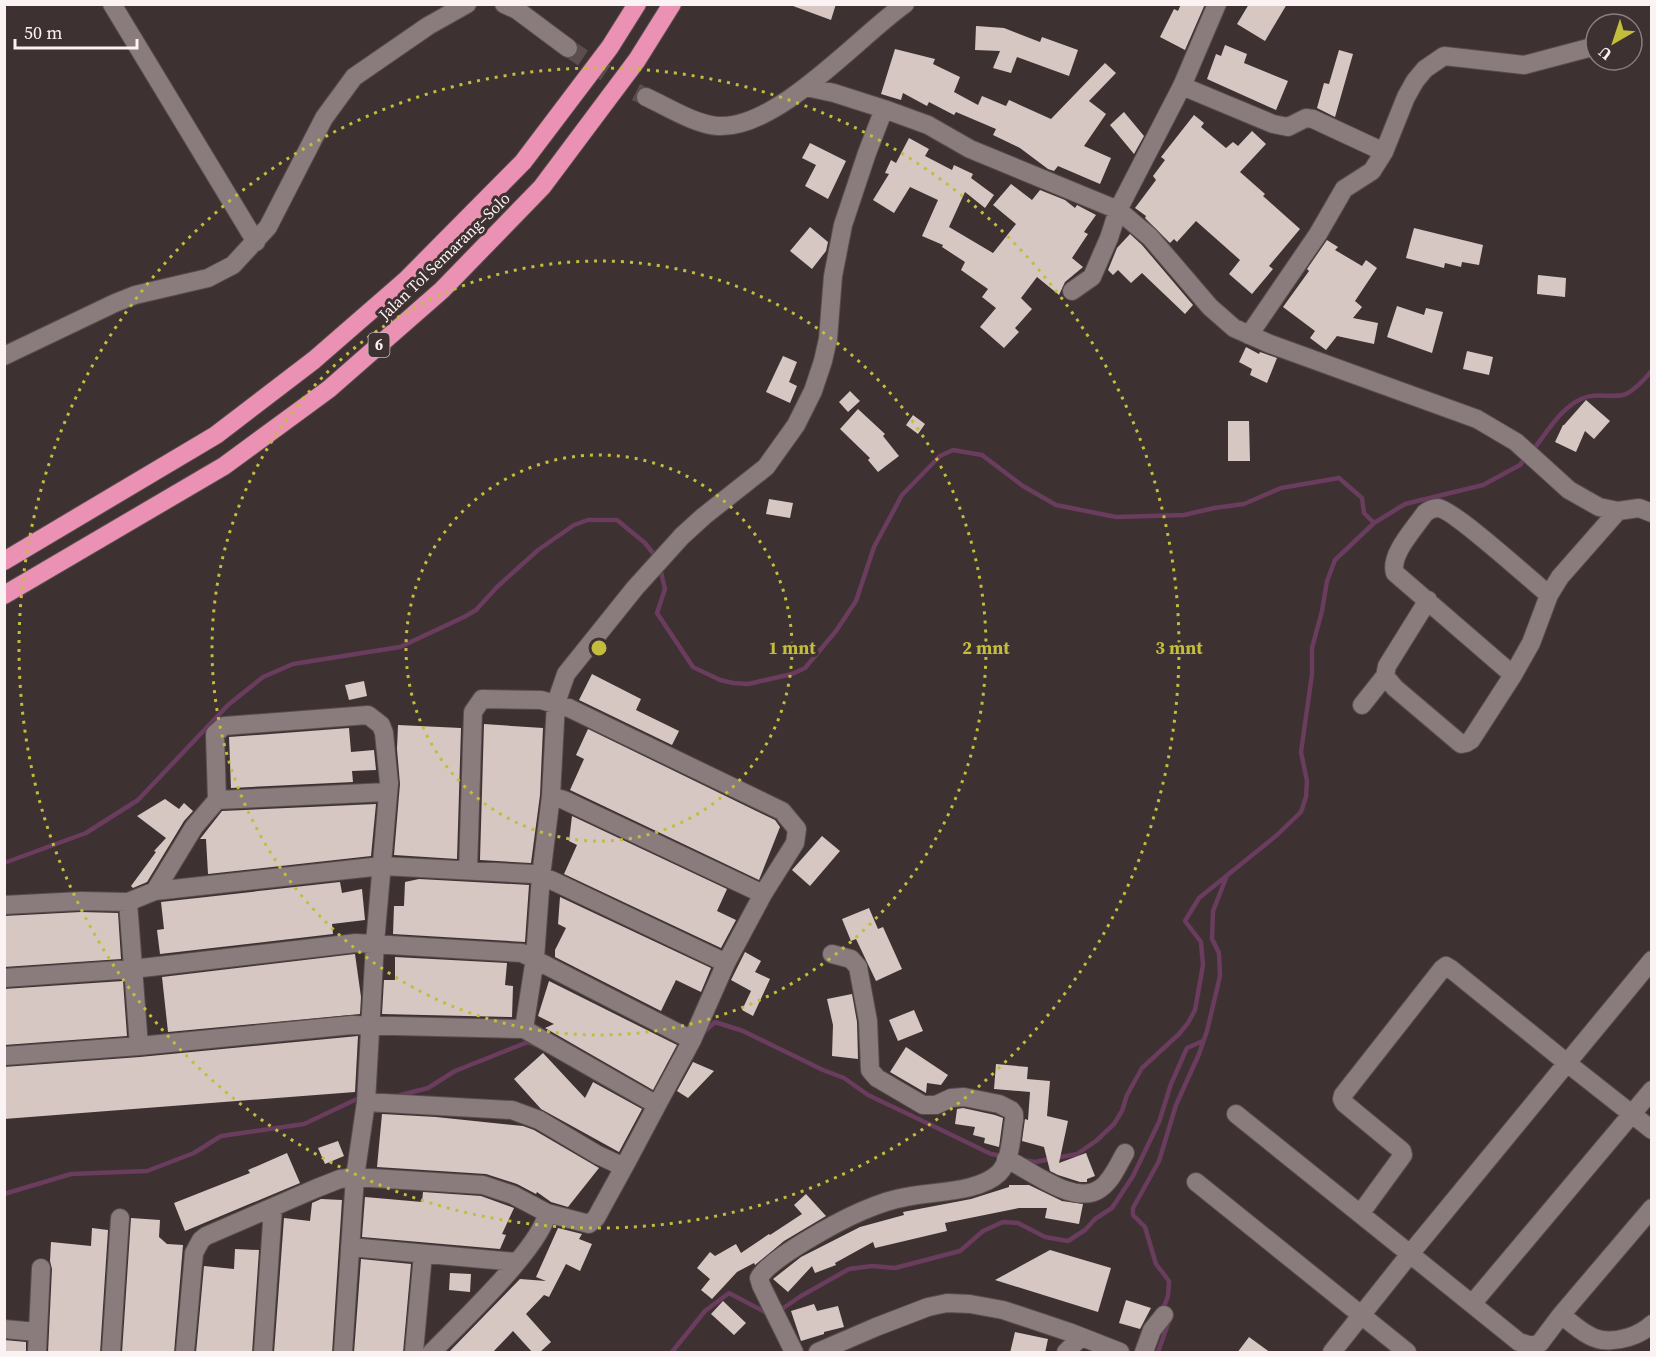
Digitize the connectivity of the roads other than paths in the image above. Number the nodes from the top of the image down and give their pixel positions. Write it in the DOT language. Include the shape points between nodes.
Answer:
graph roads {
  1 [pos="112,4"];
  2 [pos="467,4"];
  3 [pos="504,4"];
  4 [pos="637,4"];
  5 [pos="672,4"];
  6 [pos="904,4"];
  7 [pos="1217,4"];
  8 [pos="568,48"];
  9 [pos="1584,49"];
  10 [pos="1182,86"];
  11 [pos="806,87"];
  12 [pos="646,97"];
  13 [pos="884,109"];
  14 [pos="1384,152"];
  15 [pos="1118,210"];
  16 [pos="256,242"];
  17 [pos="1072,291"];
  18 [pos="1249,335"];
  19 [pos="4,356"];
  20 [pos="1617,511"];
  21 [pos="1652,513"];
  22 [pos="4,561"];
  23 [pos="4,595"];
  24 [pos="1549,595"];
  25 [pos="1428,600"];
  26 [pos="1514,675"];
  27 [pos="1385,676"];
  28 [pos="556,704"];
  29 [pos="1362,705"];
  30 [pos="387,792"];
  31 [pos="551,796"];
  32 [pos="217,800"];
  33 [pos="382,866"];
  34 [pos="468,870"];
  35 [pos="541,876"];
  36 [pos="155,891"];
  37 [pos="763,894"];
  38 [pos="128,902"];
  39 [pos="4,905"];
  40 [pos="375,943"];
  41 [pos="832,954"];
  42 [pos="535,958"];
  43 [pos="1652,960"];
  44 [pos="726,963"];
  45 [pos="133,969"];
  46 [pos="4,978"];
  47 [pos="370,1025"];
  48 [pos="524,1029"];
  49 [pos="692,1040"];
  50 [pos="140,1046"];
  51 [pos="4,1056"];
  52 [pos="1567,1063"];
  53 [pos="1652,1090"];
  54 [pos="366,1102"];
  55 [pos="657,1105"];
  56 [pos="1236,1114"];
  57 [pos="1632,1114"];
  58 [pos="1652,1130"];
  59 [pos="1125,1153"];
  60 [pos="1007,1156"];
  61 [pos="624,1167"];
  62 [pos="355,1177"];
  63 [pos="1196,1182"];
  64 [pos="273,1208"];
  65 [pos="1652,1208"];
  66 [pos="547,1213"];
  67 [pos="1360,1214"];
  68 [pos="120,1218"];
  69 [pos="350,1247"];
  70 [pos="423,1254"];
  71 [pos="1410,1254"];
  72 [pos="516,1262"];
  73 [pos="41,1268"];
  74 [pos="1472,1304"];
  75 [pos="1360,1315"];
  76 [pos="1560,1315"];
  77 [pos="1164,1316"];
  78 [pos="4,1329"];
  79 [pos="1650,1330"];
  80 [pos="38,1332"];
  81 [pos="1081,1337"];
  82 [pos="37,1353"];
  83 [pos="111,1353"];
  84 [pos="184,1353"];
  85 [pos="263,1353"];
  86 [pos="343,1353"];
  87 [pos="414,1353"];
  88 [pos="432,1353"];
  89 [pos="794,1353"];
  90 [pos="818,1353"];
  91 [pos="1066,1353"];
  92 [pos="1120,1353"];
  93 [pos="1144,1353"];
  94 [pos="1332,1353"];
  95 [pos="1407,1353"];
  1 -- 16 [label="street"];
  2 -- 16 [label="street" via="354,77 327,113 276,215"];
  3 -- 8 [label="street"];
  4 -- 22 [label="highway, Jalan Tol Semarang–Solo / 6" via="610,47 523,162 406,280 314,360 216,435"];
  5 -- 23 [label="highway, Jalan Tol Semarang–Solo / 6" via="637,60 542,187 442,290 329,389 224,466"];
  6 -- 11 [label="street"];
  7 -- 10 [label="street"];
  9 -- 14 [label="street" via="1524,65 1444,56 1415,81"];
  10 -- 14 [label="street" via="1273,124 1287,127 1313,118"];
  10 -- 15 [label="street"];
  11 -- 12 [label="street" via="751,120 719,126"];
  11 -- 13 [label="street"];
  13 -- 15 [label="street" via="928,124 970,149"];
  13 -- 28 [label="street" via="843,225 833,276 828,339 806,407 766,467 682,536 574,662"];
  14 -- 18 [label="street" via="1372,171 1344,189"];
  15 -- 17 [label="street" via="1092,277"];
  15 -- 18 [label="street" via="1150,237 1223,320"];
  16 -- 19 [label="street" via="233,265 215,275 135,295"];
  18 -- 20 [label="street" via="1478,420 1516,442 1579,497"];
  20 -- 21 [label="street" via="1639,508"];
  20 -- 24 [label="street"];
  24 -- 25 [label="street" via="1440,508 1425,513 1393,565 1395,573"];
  24 -- 26 [label="street"];
  25 -- 26 [label="street"];
  25 -- 27 [label="street" via="1387,666"];
  26 -- 27 [label="street" via="1466,744 1461,744"];
  27 -- 29 [label="street"];
  28 -- 31 [label="street"];
  28 -- 34 [label="street" via="542,700 482,699 473,712"];
  28 -- 37 [label="street" via="782,812 796,829 795,843"];
  30 -- 32 [label="street"];
  30 -- 32 [label="street" via="384,733 381,725 368,715 220,728 215,734"];
  30 -- 33 [label="street"];
  31 -- 35 [label="street"];
  31 -- 37 [label="street"];
  32 -- 36 [label="street" via="194,826"];
  33 -- 34 [label="street"];
  33 -- 36 [label="street"];
  33 -- 40 [label="street"];
  34 -- 35 [label="street"];
  35 -- 42 [label="street"];
  35 -- 44 [label="street"];
  36 -- 38 [label="street"];
  37 -- 44 [label="street"];
  38 -- 39 [label="street"];
  38 -- 45 [label="street"];
  40 -- 42 [label="street" via="522,953"];
  40 -- 45 [label="street"];
  40 -- 47 [label="street"];
  41 -- 60 [label="street" via="851,959 858,967 873,1075 923,1105 964,1097 1006,1106 1014,1114"];
  42 -- 48 [label="street"];
  42 -- 49 [label="street"];
  43 -- 52 [label="street"];
  44 -- 49 [label="street"];
  45 -- 46 [label="street"];
  45 -- 50 [label="street"];
  47 -- 48 [label="street"];
  47 -- 50 [label="street"];
  47 -- 54 [label="street"];
  48 -- 55 [label="street"];
  49 -- 55 [label="street"];
  50 -- 51 [label="street"];
  52 -- 57 [label="street"];
  52 -- 67 [label="street" via="1446,966 1343,1095 1344,1103 1403,1155"];
  52 -- 71 [label="street"];
  53 -- 57 [label="street"];
  54 -- 61 [label="street" via="512,1110 539,1120"];
  54 -- 62 [label="street"];
  55 -- 61 [label="street"];
  56 -- 67 [label="street"];
  57 -- 58 [label="street"];
  57 -- 74 [label="street"];
  59 -- 60 [label="street" via="1106,1183 1089,1193 1054,1186"];
  60 -- 89 [label="street" via="1001,1171 983,1184 905,1197 863,1210 768,1267 759,1278"];
  61 -- 66 [label="street" via="596,1218 588,1224"];
  62 -- 64 [label="street" via="316,1188"];
  62 -- 66 [label="street" via="483,1185"];
  62 -- 69 [label="street"];
  63 -- 75 [label="street"];
  64 -- 84 [label="street" via="206,1236 197,1246"];
  64 -- 85 [label="street"];
  65 -- 76 [label="street"];
  66 -- 72 [label="street" via="537,1237"];
  67 -- 71 [label="street"];
  68 -- 83 [label="street"];
  69 -- 70 [label="street"];
  69 -- 86 [label="street"];
  70 -- 72 [label="street"];
  70 -- 87 [label="street"];
  71 -- 74 [label="street"];
  71 -- 75 [label="street"];
  72 -- 88 [label="street"];
  73 -- 80 [label="street"];
  74 -- 76 [label="street" via="1519,1342 1532,1346 1540,1343"];
  75 -- 94 [label="street"];
  75 -- 95 [label="street"];
  76 -- 79 [label="street" via="1601,1340 1627,1338"];
  77 -- 93 [label="street" via="1152,1330"];
  78 -- 80 [label="street"];
  80 -- 82 [label="street"];
  81 -- 90 [label="street" via="1003,1310 947,1303 876,1327"];
  81 -- 91 [label="street"];
  81 -- 92 [label="street"];
}
